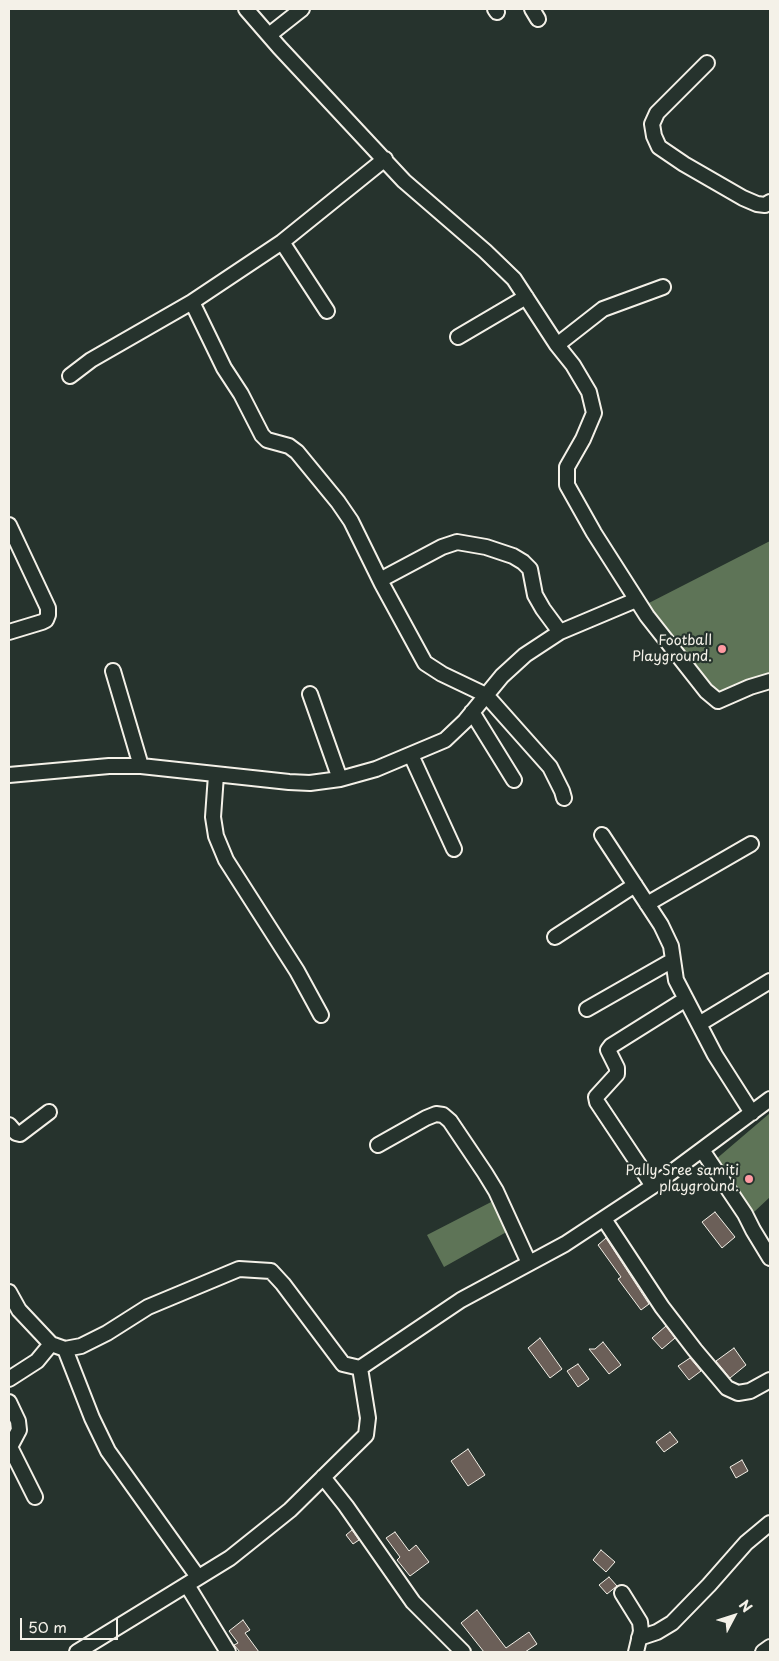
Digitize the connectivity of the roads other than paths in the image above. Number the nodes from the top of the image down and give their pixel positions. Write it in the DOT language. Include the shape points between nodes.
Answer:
graph roads {
  1 [pos="246,9"];
  2 [pos="302,9"];
  3 [pos="269,36"];
  4 [pos="707,62"];
  5 [pos="385,159"];
  6 [pos="770,202"];
  7 [pos="282,242"];
  8 [pos="663,286"];
  9 [pos="526,297"];
  10 [pos="192,302"];
  11 [pos="327,311"];
  12 [pos="458,337"];
  13 [pos="558,345"];
  14 [pos="70,376"];
  15 [pos="9,525"];
  16 [pos="380,580"];
  17 [pos="636,600"];
  18 [pos="9,632"];
  19 [pos="560,632"];
  20 [pos="113,671"];
  21 [pos="770,681"];
  22 [pos="310,694"];
  23 [pos="486,695"];
  24 [pos="472,712"];
  25 [pos="410,754"];
  26 [pos="141,766"];
  27 [pos="9,775"];
  28 [pos="216,775"];
  29 [pos="340,779"];
  30 [pos="514,780"];
  31 [pos="564,798"];
  32 [pos="602,835"];
  33 [pos="752,844"];
  34 [pos="454,849"];
  35 [pos="635,885"];
  36 [pos="647,904"];
  37 [pos="555,937"];
  38 [pos="673,960"];
  39 [pos="770,981"];
  40 [pos="686,999"];
  41 [pos="587,1009"];
  42 [pos="321,1015"];
  43 [pos="699,1024"];
  44 [pos="770,1100"];
  45 [pos="49,1112"];
  46 [pos="752,1113"];
  47 [pos="9,1125"];
  48 [pos="378,1145"];
  49 [pos="702,1150"];
  50 [pos="653,1186"];
  51 [pos="604,1219"];
  52 [pos="770,1258"];
  53 [pos="529,1263"];
  54 [pos="9,1292"];
  55 [pos="51,1344"];
  56 [pos="65,1349"];
  57 [pos="360,1368"];
  58 [pos="9,1379"];
  59 [pos="770,1380"];
  60 [pos="9,1402"];
  61 [pos="323,1477"];
  62 [pos="35,1497"];
  63 [pos="770,1522"];
  64 [pos="192,1581"];
  65 [pos="622,1593"];
  66 [pos="639,1638"];
  67 [pos="770,1646"];
  68 [pos="77,1652"];
  69 [pos="228,1652"];
  70 [pos="463,1652"];
  71 [pos="636,1652"];
  72 [pos="763,1652"];
  1 -- 3 [label="street"];
  2 -- 3 [label="street"];
  3 -- 5 [label="street"];
  4 -- 6 [label="street" via="657,113 652,124 654,136 659,147 743,198 757,204"];
  5 -- 7 [label="street"];
  5 -- 9 [label="street" via="404,181 514,279"];
  7 -- 10 [label="street"];
  7 -- 11 [label="street"];
  8 -- 13 [label="street" via="603,309"];
  9 -- 12 [label="street"];
  9 -- 13 [label="street"];
  10 -- 14 [label="street" via="91,360"];
  10 -- 16 [label="street" via="262,435 267,440 289,446 332,494 351,521"];
  13 -- 17 [label="street" via="589,392 594,413 567,467 567,485"];
  15 -- 18 [label="street" via="48,608 48,615 42,622"];
  16 -- 19 [label="street" via="442,546 457,542 486,546 513,556 530,569 535,595"];
  16 -- 23 [label="street" via="425,663"];
  17 -- 19 [label="street"];
  17 -- 21 [label="street" via="706,691 718,701"];
  19 -- 23 [label="street" via="525,655"];
  20 -- 26 [label="street"];
  22 -- 29 [label="street"];
  23 -- 24 [label="street"];
  23 -- 31 [label="street" via="550,767"];
  24 -- 25 [label="street" via="445,740"];
  24 -- 30 [label="street"];
  25 -- 29 [label="street" via="376,769"];
  25 -- 34 [label="street"];
  26 -- 27 [label="street"];
  26 -- 28 [label="street"];
  28 -- 29 [label="street" via="310,783"];
  28 -- 42 [label="street" via="213,817 216,836 226,860 297,971"];
  32 -- 35 [label="street"];
  33 -- 36 [label="street"];
  35 -- 36 [label="street"];
  35 -- 37 [label="street"];
  36 -- 38 [label="street" via="671,946"];
  38 -- 40 [label="street" via="676,980"];
  38 -- 41 [label="street"];
  39 -- 43 [label="street"];
  40 -- 43 [label="street"];
  40 -- 50 [label="street" via="611,1046 608,1050 617,1074 596,1097"];
  43 -- 46 [label="street"];
  44 -- 46 [label="street"];
  45 -- 47 [label="street" via="20,1134"];
  46 -- 49 [label="street"];
  48 -- 53 [label="street" via="426,1118 443,1115 485,1172"];
  49 -- 50 [label="street"];
  49 -- 52 [label="street"];
  50 -- 51 [label="street"];
  51 -- 53 [label="street"];
  51 -- 59 [label="street" via="662,1307 727,1388 738,1393 750,1391"];
  53 -- 57 [label="street" via="461,1300"];
  54 -- 55 [label="street" via="19,1310"];
  55 -- 56 [label="street"];
  55 -- 58 [label="street" via="37,1361"];
  56 -- 57 [label="street" via="81,1346 148,1307 239,1269 271,1271 343,1364"];
  56 -- 64 [label="street" via="108,1451"];
  57 -- 61 [label="street" via="368,1418 366,1435"];
  60 -- 62 [label="street" via="19,1430 10,1446"];
  61 -- 64 [label="street" via="290,1510 230,1558"];
  61 -- 70 [label="street" via="413,1602"];
  63 -- 66 [label="street" via="746,1543 672,1623"];
  64 -- 68 [label="street"];
  64 -- 69 [label="street"];
  65 -- 66 [label="street" via="640,1622"];
  66 -- 71 [label="street"];
  67 -- 72 [label="street"];
}
